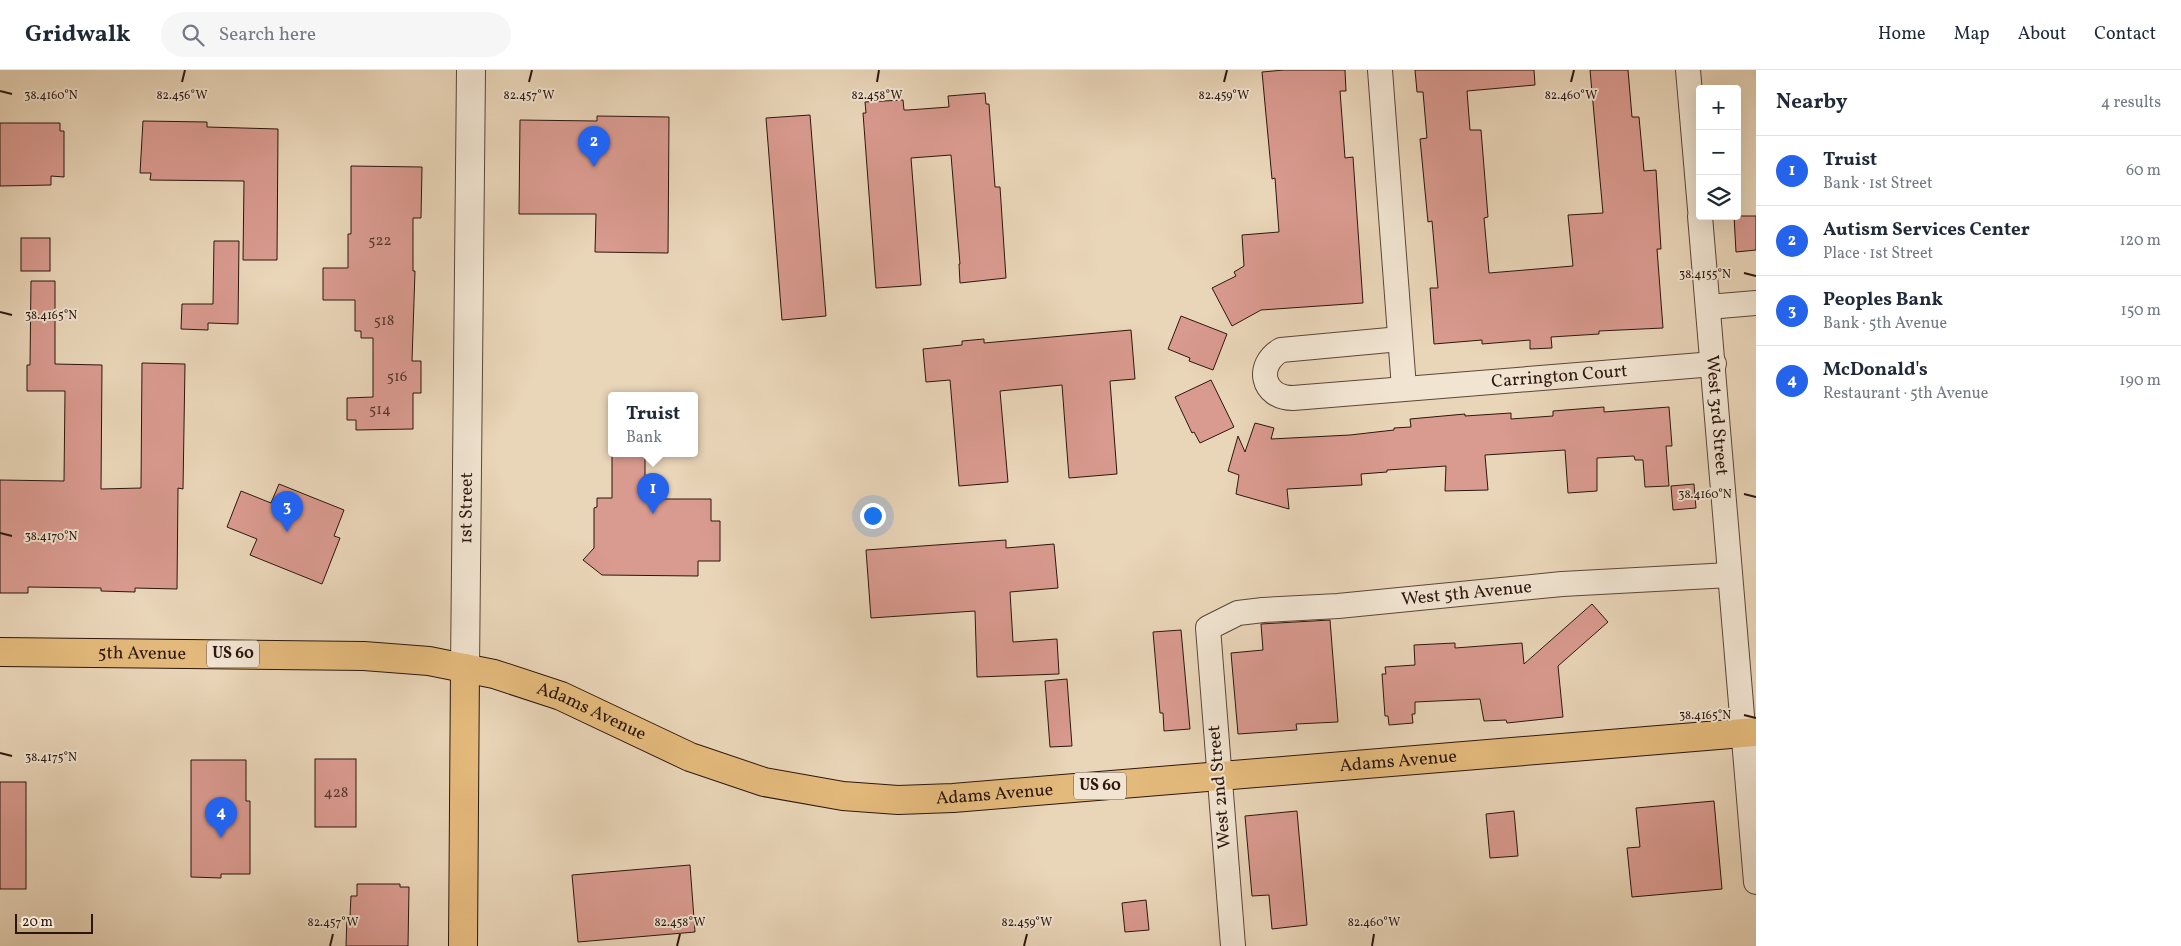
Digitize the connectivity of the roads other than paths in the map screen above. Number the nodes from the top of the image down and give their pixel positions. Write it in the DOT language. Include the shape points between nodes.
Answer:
graph roads {
  1 [pos="471,70"];
  2 [pos="1380,70"];
  3 [pos="1688,70"];
  4 [pos="1697,175"];
  5 [pos="1700,220"];
  6 [pos="1756,303"];
  7 [pos="1708,307"];
  8 [pos="1400,339"];
  9 [pos="1714,364"];
  10 [pos="1404,388"];
  11 [pos="1730,575"];
  12 [pos="1208,628"];
  13 [pos="0,652"];
  14 [pos="465,668"];
  15 [pos="1750,732"];
  16 [pos="1219,775"];
  17 [pos="1756,882"];
  18 [pos="463,946"];
  19 [pos="1234,946"];
  1 -- 14 [label="street, 1st Street"];
  2 -- 8 [label="street"];
  3 -- 4 [label="street"];
  5 -- 7 [label="street, West 3rd Street"];
  6 -- 7 [label="street"];
  7 -- 9 [label="street, West 3rd Street"];
  8 -- 10 [label="street"];
  8 -- 10 [label="street, Carrington Court" via="1281,350 1269,360 1265,376 1271,390 1285,398"];
  9 -- 10 [label="street, Carrington Court"];
  9 -- 11 [label="street, West 3rd Street"];
  11 -- 12 [label="street, West 5th Avenue" via="1562,584 1338,606 1263,610 1238,613"];
  11 -- 15 [label="street, West 3rd Street"];
  12 -- 16 [label="street, West 2nd Street"];
  13 -- 14 [label="main road, 5th Avenue / US 60" via="364,656"];
  14 -- 16 [label="main road, Adams Avenue / US 60" via="561,696 690,757 728,771 764,782 834,795 898,800 953,798"];
  14 -- 18 [label="main road, 1st Street"];
  15 -- 16 [label="main road, Adams Avenue / US 60"];
  15 -- 17 [label="street, West 3rd Street"];
  16 -- 19 [label="street, West 2nd Street"];
}
